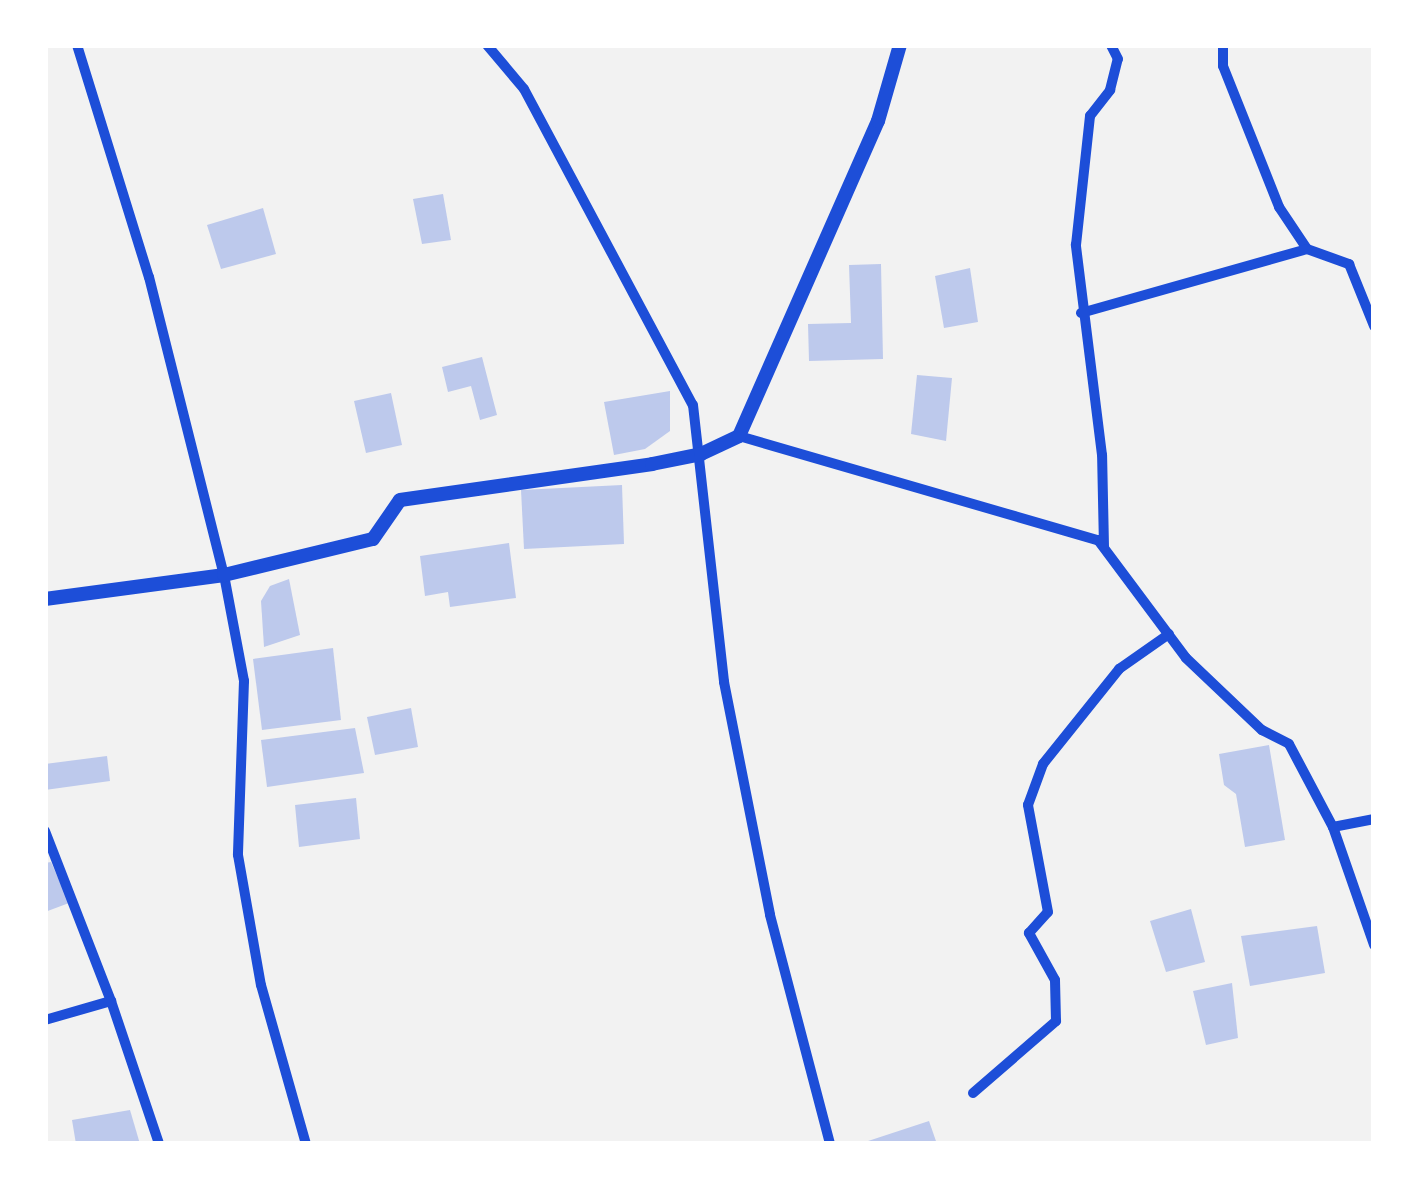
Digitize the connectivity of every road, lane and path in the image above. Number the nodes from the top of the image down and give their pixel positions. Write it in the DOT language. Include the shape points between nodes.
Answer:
graph roads {
  1 [pos="76,45"];
  2 [pos="487,45"];
  3 [pos="900,45"];
  4 [pos="1112,45"];
  5 [pos="1223,45"];
  6 [pos="1307,249"];
  7 [pos="1082,313"];
  8 [pos="1374,326"];
  9 [pos="738,436"];
  10 [pos="701,454"];
  11 [pos="1104,548"];
  12 [pos="224,575"];
  13 [pos="45,600"];
  14 [pos="1169,634"];
  15 [pos="1374,819"];
  16 [pos="1334,826"];
  17 [pos="45,832"];
  18 [pos="1374,944"];
  19 [pos="111,1001"];
  20 [pos="45,1020"];
  21 [pos="974,1093"];
  22 [pos="159,1144"];
  23 [pos="306,1144"];
  24 [pos="830,1144"];
  1 -- 12 [label="street" via="149,277"];
  2 -- 10 [label="street" via="524,89 641,299 693,405"];
  3 -- 9 [label="street" via="878,121"];
  4 -- 7 [label="street" via="1118,60 1110,90 1090,116 1076,246"];
  5 -- 6 [label="street" via="1224,66 1280,207"];
  6 -- 7 [label="street"];
  6 -- 8 [label="street" via="1349,264"];
  7 -- 11 [label="street" via="1102,455"];
  9 -- 10 [label="street"];
  9 -- 11 [label="street" via="1098,540"];
  10 -- 12 [label="street" via="400,500 373,539"];
  10 -- 24 [label="street" via="724,682 770,915"];
  11 -- 14 [label="street"];
  12 -- 13 [label="street"];
  12 -- 23 [label="street" via="244,681 238,856 260,985"];
  14 -- 16 [label="street" via="1262,730 1290,744"];
  14 -- 21 [label="street" via="1119,669 1043,764 1028,806 1048,912 1028,933 1055,980 1056,1020"];
  15 -- 16 [label="street"];
  16 -- 18 [label="street"];
  17 -- 19 [label="street"];
  19 -- 20 [label="street"];
  19 -- 22 [label="street"];
}
